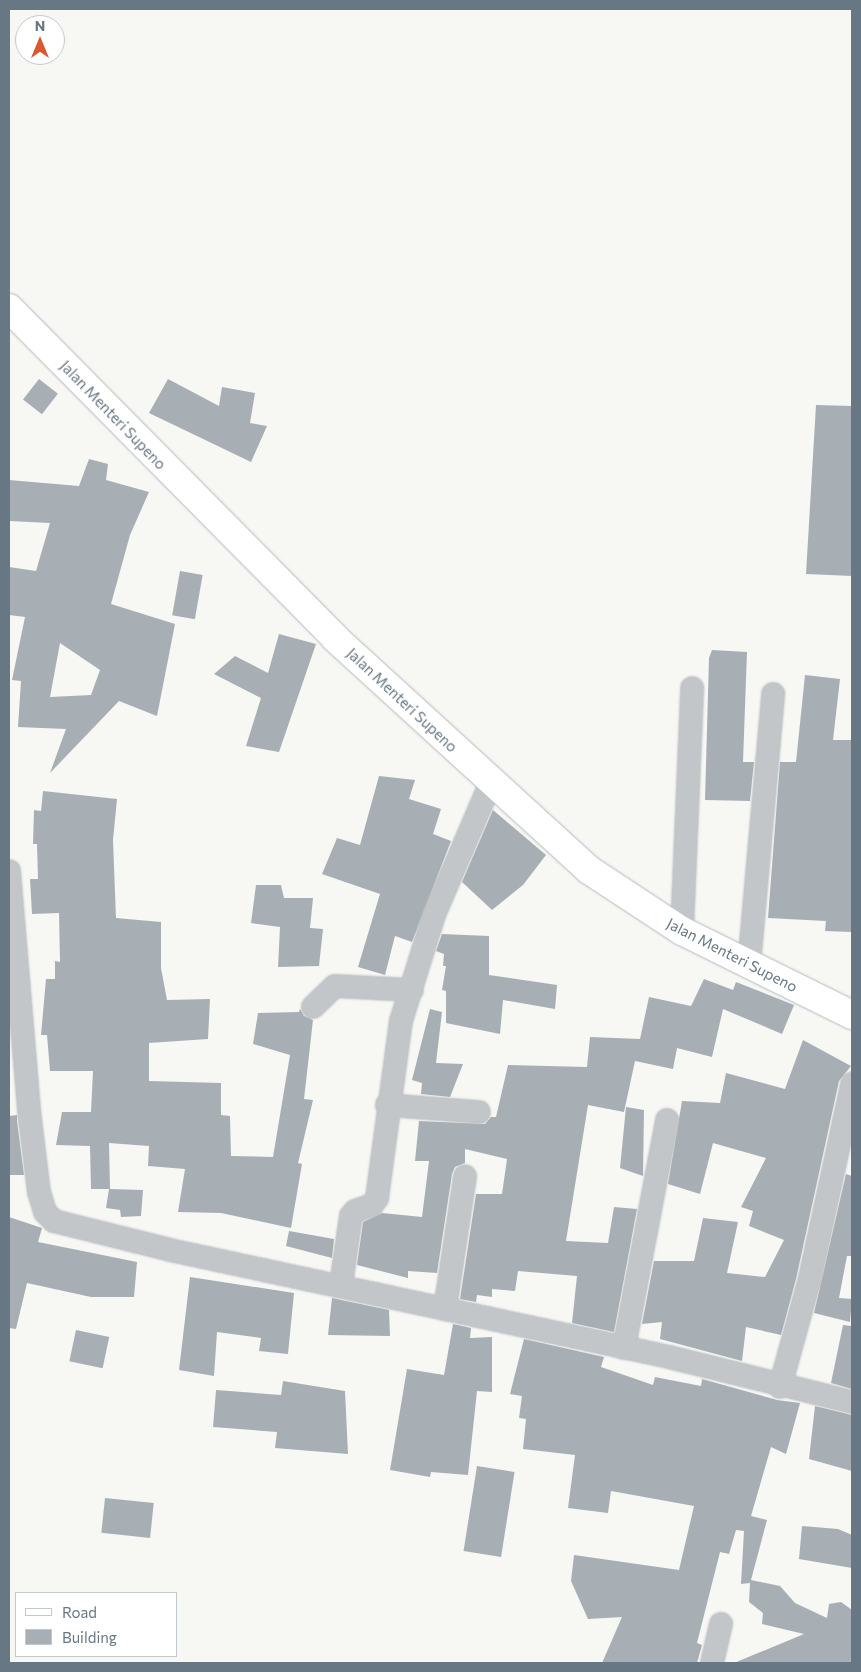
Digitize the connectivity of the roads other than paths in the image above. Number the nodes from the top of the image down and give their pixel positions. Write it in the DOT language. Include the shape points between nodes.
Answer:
graph roads {
  1 [pos="9,308"];
  2 [pos="692,688"];
  3 [pos="773,694"];
  4 [pos="491,782"];
  5 [pos="9,871"];
  6 [pos="682,931"];
  7 [pos="749,965"];
  8 [pos="412,990"];
  9 [pos="312,1007"];
  10 [pos="852,1015"];
  11 [pos="18,1078"];
  12 [pos="852,1084"];
  13 [pos="387,1105"];
  14 [pos="479,1112"];
  15 [pos="667,1120"];
  16 [pos="465,1176"];
  17 [pos="341,1286"];
  18 [pos="445,1309"];
  19 [pos="624,1348"];
  20 [pos="780,1387"];
  21 [pos="852,1402"];
  22 [pos="721,1624"];
  23 [pos="712,1663"];
  1 -- 4 [label="main road, Jalan Menteri Supeno" via="335,638"];
  2 -- 6 [label="street"];
  3 -- 7 [label="street"];
  4 -- 6 [label="main road, Jalan Menteri Supeno" via="589,870"];
  4 -- 8 [label="street" via="434,915"];
  5 -- 11 [label="street"];
  6 -- 7 [label="main road, Jalan Menteri Supeno"];
  7 -- 10 [label="main road, Jalan Menteri Supeno"];
  8 -- 9 [label="street" via="335,986"];
  8 -- 13 [label="street" via="401,1021"];
  11 -- 17 [label="street" via="39,1192 45,1212 54,1221 170,1250"];
  12 -- 20 [label="street" via="809,1282"];
  13 -- 14 [label="street"];
  13 -- 17 [label="street" via="377,1198 351,1216"];
  15 -- 19 [label="street"];
  16 -- 18 [label="street"];
  17 -- 18 [label="street"];
  18 -- 19 [label="street"];
  19 -- 20 [label="street"];
  20 -- 21 [label="street"];
  22 -- 23 [label="street"];
}
